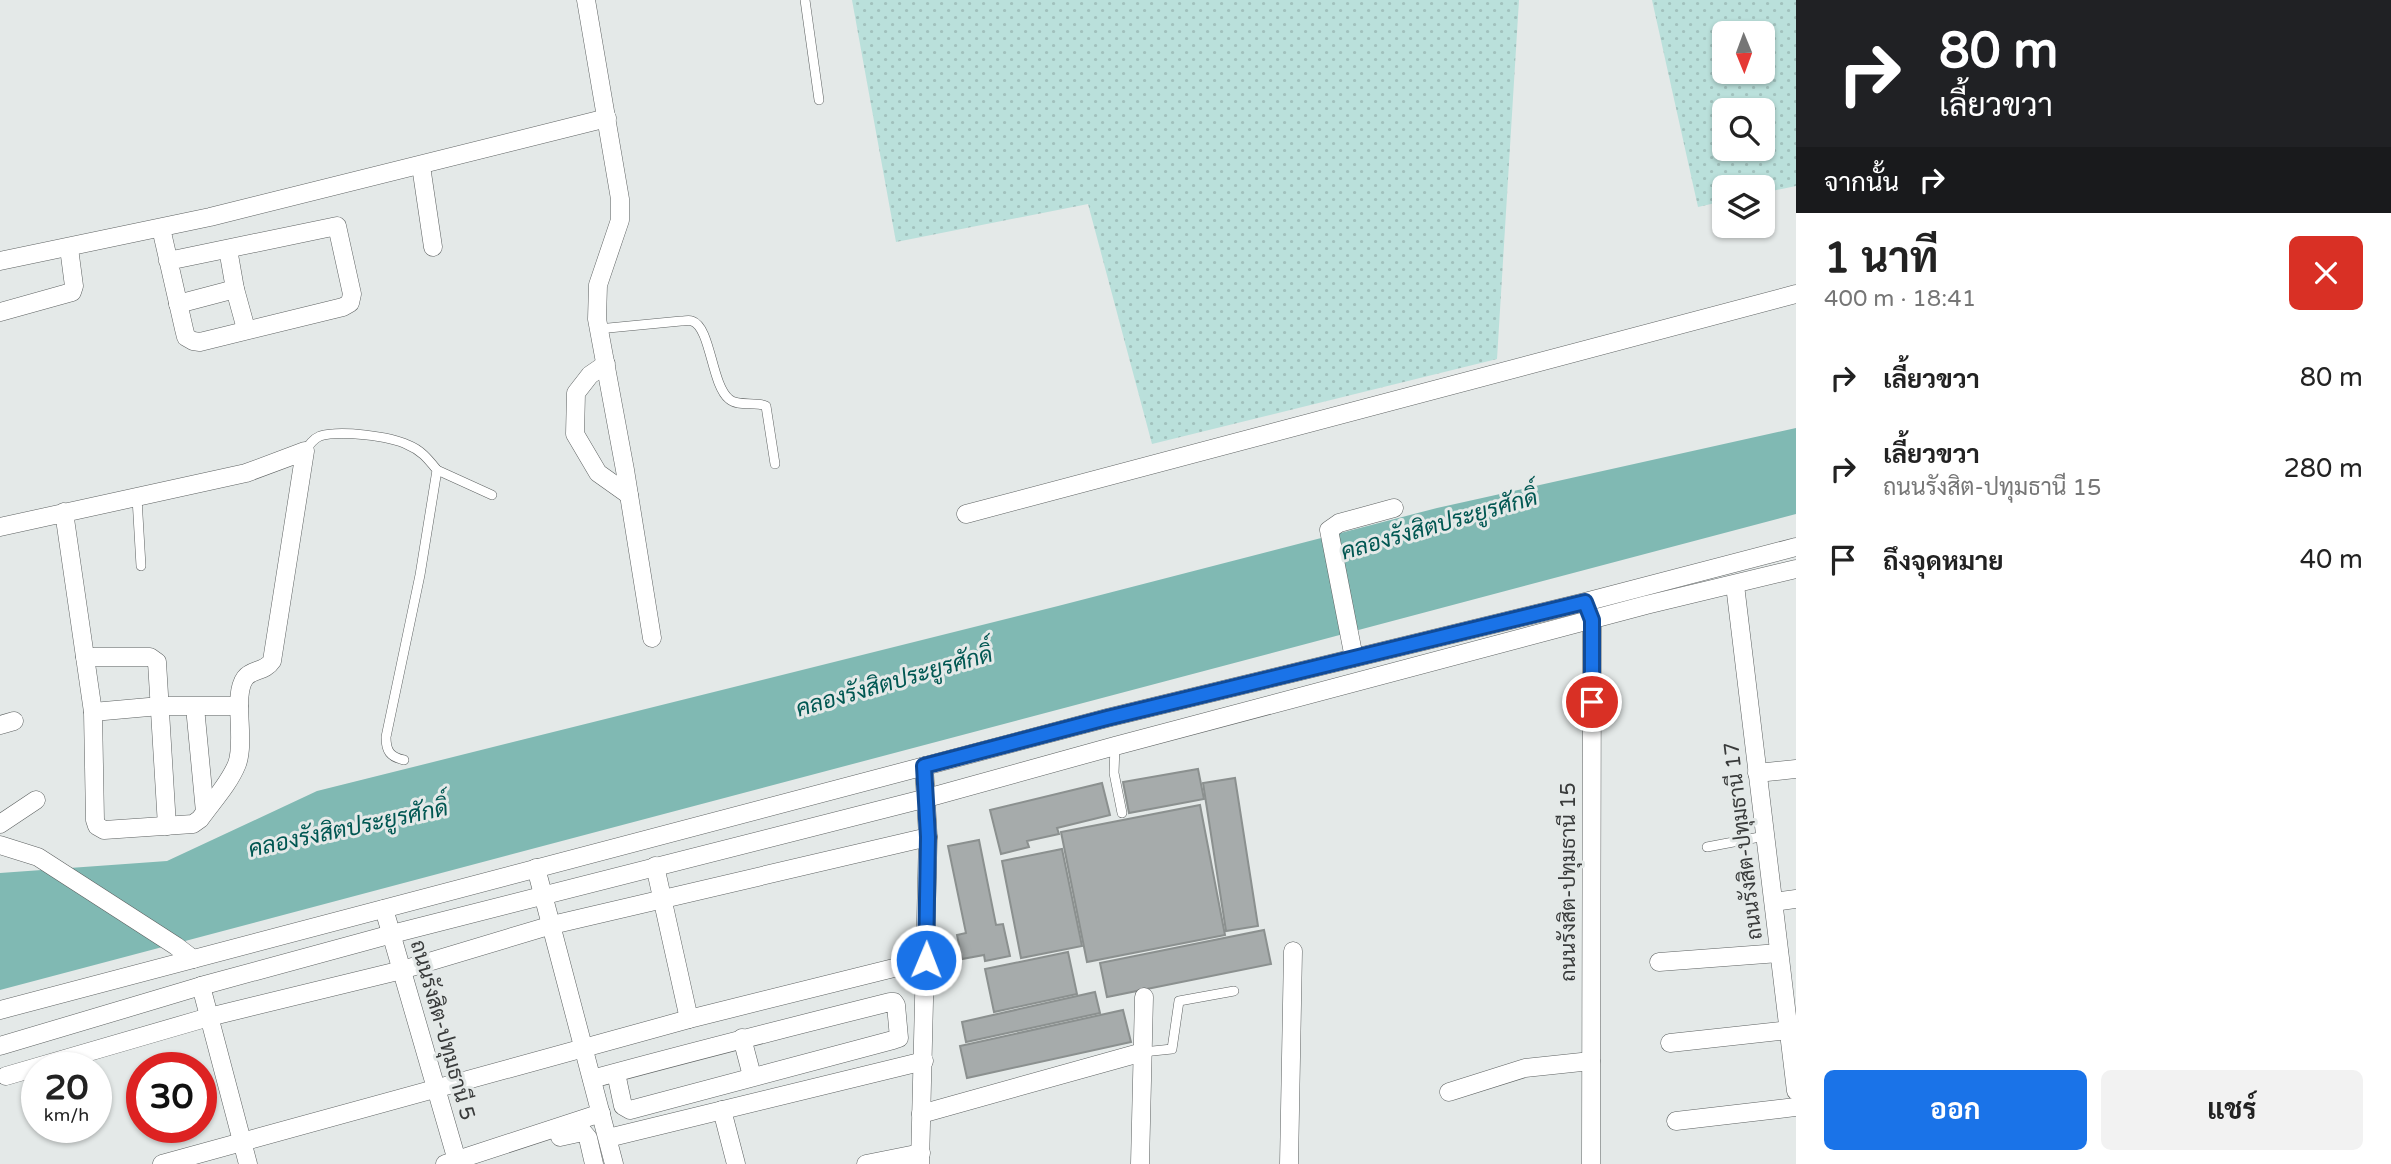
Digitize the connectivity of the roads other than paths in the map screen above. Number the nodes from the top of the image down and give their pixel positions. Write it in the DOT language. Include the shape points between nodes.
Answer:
graph roads {
  1 [pos="586,0"];
  2 [pos="805,0"];
  3 [pos="819,100"];
  4 [pos="607,118"];
  5 [pos="421,166"];
  6 [pos="160,228"];
  7 [pos="433,247"];
  8 [pos="69,248"];
  9 [pos="228,249"];
  10 [pos="0,261"];
  11 [pos="168,261"];
  12 [pos="235,289"];
  13 [pos="1796,294"];
  14 [pos="178,304"];
  15 [pos="0,312"];
  16 [pos="246,329"];
  17 [pos="598,329"];
  18 [pos="606,364"];
  19 [pos="305,451"];
  20 [pos="775,464"];
  21 [pos="437,470"];
  22 [pos="492,495"];
  23 [pos="629,495"];
  24 [pos="137,498"];
  25 [pos="1394,509"];
  26 [pos="64,512"];
  27 [pos="966,514"];
  28 [pos="0,527"];
  29 [pos="1796,547"];
  30 [pos="141,566"];
  31 [pos="1796,569"];
  32 [pos="1735,585"];
  33 [pos="1585,602"];
  34 [pos="1592,620"];
  35 [pos="652,638"];
  36 [pos="1353,650"];
  37 [pos="85,657"];
  38 [pos="160,706"];
  39 [pos="239,706"];
  40 [pos="195,707"];
  41 [pos="93,712"];
  42 [pos="1115,746"];
  43 [pos="404,760"];
  44 [pos="924,766"];
  45 [pos="1796,769"];
  46 [pos="1757,773"];
  47 [pos="927,798"];
  48 [pos="36,800"];
  49 [pos="205,812"];
  50 [pos="1122,813"];
  51 [pos="0,824"];
  52 [pos="167,826"];
  53 [pos="1765,836"];
  54 [pos="928,837"];
  55 [pos="0,845"];
  56 [pos="1707,847"];
  57 [pos="655,866"];
  58 [pos="536,868"];
  59 [pos="544,895"];
  60 [pos="664,897"];
  61 [pos="1796,900"];
  62 [pos="1773,902"];
  63 [pos="384,909"];
  64 [pos="552,925"];
  65 [pos="392,934"];
  66 [pos="1293,951"];
  67 [pos="1779,953"];
  68 [pos="193,959"];
  69 [pos="926,960"];
  70 [pos="1658,962"];
  71 [pos="402,970"];
  72 [pos="201,986"];
  73 [pos="1234,991"];
  74 [pos="1144,997"];
  75 [pos="0,1010"];
  76 [pos="209,1017"];
  77 [pos="689,1019"];
  78 [pos="1789,1030"];
  79 [pos="743,1038"];
  80 [pos="1670,1043"];
  81 [pos="0,1046"];
  82 [pos="584,1048"];
  83 [pos="1143,1052"];
  84 [pos="923,1061"];
  85 [pos="1591,1061"];
  86 [pos="616,1073"];
  87 [pos="6,1076"];
  88 [pos="752,1076"];
  89 [pos="592,1079"];
  90 [pos="436,1087"];
  91 [pos="1796,1091"];
  92 [pos="1449,1092"];
  93 [pos="1796,1107"];
  94 [pos="722,1110"];
  95 [pos="601,1113"];
  96 [pos="921,1114"];
  97 [pos="1676,1121"];
  98 [pos="608,1138"];
  99 [pos="242,1142"];
  100 [pos="920,1158"];
  101 [pos="465,1163"];
  102 [pos="592,1163"];
  103 [pos="162,1164"];
  104 [pos="248,1164"];
  105 [pos="614,1164"];
  106 [pos="736,1164"];
  107 [pos="866,1164"];
  108 [pos="1140,1164"];
  109 [pos="1289,1164"];
  110 [pos="1591,1164"];
  1 -- 4 [label="street"];
  2 -- 3 [label="lane"];
  4 -- 5 [label="street"];
  4 -- 17 [label="street" via="620,220 598,285"];
  5 -- 6 [label="street"];
  5 -- 7 [label="street"];
  6 -- 8 [label="street"];
  6 -- 11 [label="street"];
  8 -- 10 [label="street"];
  8 -- 15 [label="street" via="72,292"];
  9 -- 11 [label="street"];
  9 -- 12 [label="street"];
  9 -- 16 [label="street" via="337,226 350,303"];
  11 -- 14 [label="street"];
  12 -- 14 [label="street"];
  12 -- 16 [label="street"];
  13 -- 27 [label="street"];
  14 -- 16 [label="street" via="186,337 193,341"];
  17 -- 18 [label="street"];
  17 -- 20 [label="lane" via="681,321 700,326 714,371 729,399 766,406"];
  18 -- 23 [label="street"];
  18 -- 23 [label="street" via="576,393 575,433 598,473"];
  19 -- 21 [label="lane" via="319,436 349,433 405,443 424,454"];
  19 -- 24 [label="street" via="246,473"];
  19 -- 39 [label="street" via="272,661 244,679"];
  21 -- 22 [label="lane"];
  21 -- 43 [label="lane" via="386,737 389,754"];
  23 -- 35 [label="street"];
  24 -- 26 [label="street"];
  24 -- 30 [label="lane"];
  25 -- 36 [label="street" via="1339,523 1329,533"];
  26 -- 28 [label="street"];
  26 -- 37 [label="street"];
  29 -- 33 [label="street"];
  31 -- 32 [label="street"];
  32 -- 34 [label="street"];
  32 -- 46 [label="street, ถนนรังสิต-ปทุมธานี 17"];
  33 -- 34 [label="street, ถนนรังสิต-ปทุมธานี 15"];
  33 -- 36 [label="street"];
  34 -- 42 [label="street"];
  34 -- 85 [label="street, ถนนรังสิต-ปทุมธานี 15"];
  36 -- 44 [label="street"];
  37 -- 38 [label="street" via="154,659"];
  37 -- 41 [label="street"];
  38 -- 40 [label="street"];
  38 -- 41 [label="street"];
  38 -- 52 [label="street"];
  39 -- 40 [label="street"];
  39 -- 49 [label="street" via="237,764"];
  40 -- 49 [label="street"];
  41 -- 52 [label="street" via="97,826 104,830"];
  42 -- 47 [label="street"];
  42 -- 50 [label="lane" via="1114,773"];
  44 -- 47 [label="street"];
  44 -- 58 [label="street"];
  45 -- 46 [label="street"];
  46 -- 53 [label="street, ถนนรังสิต-ปทุมธานี 17"];
  47 -- 54 [label="street"];
  47 -- 57 [label="street"];
  48 -- 51 [label="street"];
  49 -- 52 [label="street" via="193,824"];
  53 -- 56 [label="lane"];
  53 -- 62 [label="street, ถนนรังสิต-ปทุมธานี 17"];
  54 -- 60 [label="street"];
  54 -- 69 [label="street"];
  55 -- 68 [label="street" via="38,857"];
  57 -- 59 [label="street"];
  57 -- 60 [label="street"];
  58 -- 59 [label="street"];
  58 -- 63 [label="street"];
  59 -- 64 [label="street"];
  59 -- 65 [label="street"];
  60 -- 64 [label="street"];
  60 -- 77 [label="street"];
  61 -- 62 [label="street"];
  62 -- 67 [label="street, ถนนรังสิต-ปทุมธานี 17"];
  63 -- 65 [label="street, ถนนรังสิต-ปทุมธานี 5"];
  63 -- 68 [label="street"];
  64 -- 71 [label="street"];
  64 -- 82 [label="street"];
  65 -- 71 [label="street, ถนนรังสิต-ปทุมธานี 5"];
  65 -- 72 [label="street"];
  66 -- 109 [label="street"];
  67 -- 70 [label="street"];
  67 -- 78 [label="street, ถนนรังสิต-ปทุมธานี 17"];
  68 -- 75 [label="street"];
  69 -- 77 [label="street"];
  69 -- 84 [label="street"];
  71 -- 76 [label="street"];
  71 -- 90 [label="street, ถนนรังสิต-ปทุมธานี 5"];
  72 -- 76 [label="street"];
  72 -- 81 [label="street"];
  73 -- 83 [label="lane" via="1179,1001 1172,1049"];
  74 -- 83 [label="street"];
  76 -- 87 [label="street"];
  76 -- 99 [label="street"];
  77 -- 82 [label="street"];
  78 -- 80 [label="street"];
  78 -- 91 [label="street, ถนนรังสิต-ปทุมธานี 17"];
  79 -- 86 [label="street"];
  79 -- 88 [label="street"];
  79 -- 88 [label="street" via="890,1002 896,1005 899,1038"];
  82 -- 89 [label="street"];
  82 -- 90 [label="street"];
  83 -- 96 [label="street"];
  83 -- 108 [label="street"];
  84 -- 94 [label="street"];
  84 -- 96 [label="street"];
  85 -- 92 [label="street" via="1525,1068"];
  85 -- 110 [label="street, ถนนรังสิต-ปทุมธานี 15"];
  86 -- 88 [label="street" via="622,1106 629,1110"];
  86 -- 89 [label="street"];
  89 -- 95 [label="street"];
  90 -- 99 [label="street"];
  90 -- 101 [label="street, ถนนรังสิต-ปทุมธานี 5"];
  93 -- 97 [label="street"];
  94 -- 98 [label="street"];
  94 -- 106 [label="street"];
  95 -- 98 [label="street"];
  95 -- 101 [label="street"];
  96 -- 100 [label="street"];
  98 -- 105 [label="street"];
  99 -- 103 [label="street"];
  99 -- 104 [label="street"];
  100 -- 107 [label="street"];
  101 -- 102 [label="street" via="577,1132 586,1135"];
}
